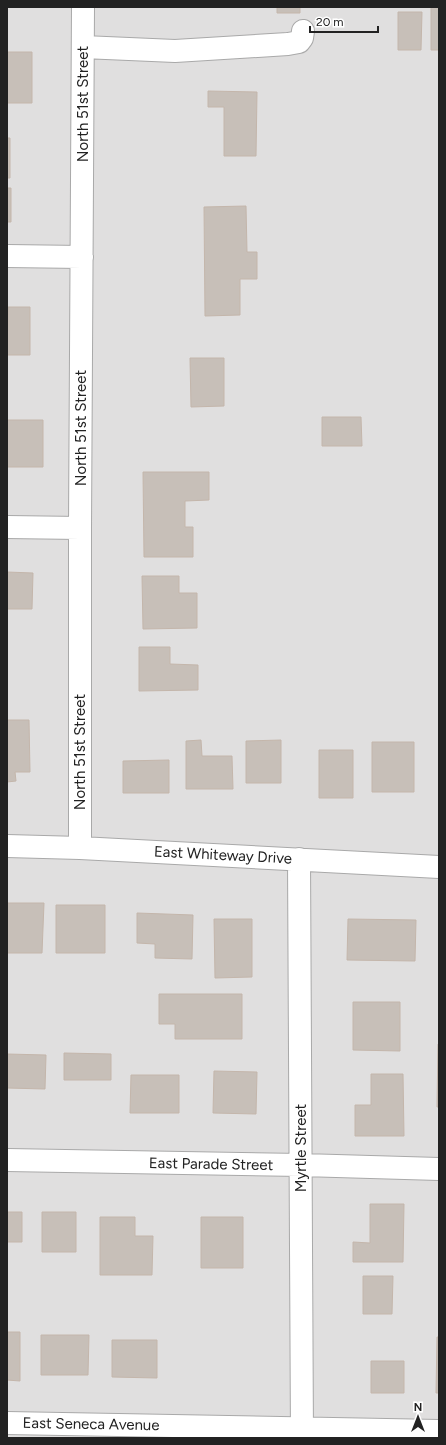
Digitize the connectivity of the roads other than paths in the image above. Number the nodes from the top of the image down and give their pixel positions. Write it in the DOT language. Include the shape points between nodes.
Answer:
graph roads {
  1 [pos="84,7"];
  2 [pos="303,30"];
  3 [pos="83,47"];
  4 [pos="7,256"];
  5 [pos="82,257"];
  6 [pos="7,527"];
  7 [pos="80,528"];
  8 [pos="7,846"];
  9 [pos="80,848"];
  10 [pos="299,859"];
  11 [pos="439,867"];
  12 [pos="7,1160"];
  13 [pos="302,1165"];
  14 [pos="439,1169"];
  15 [pos="7,1423"];
  16 [pos="439,1431"];
  17 [pos="302,1433"];
  1 -- 3 [label="street, North 51st Street"];
  2 -- 3 [label="street" via="299,42 288,44 175,51"];
  3 -- 5 [label="street, North 51st Street"];
  4 -- 5 [label="street"];
  5 -- 7 [label="street, North 51st Street"];
  6 -- 7 [label="street"];
  7 -- 9 [label="street, North 51st Street"];
  8 -- 9 [label="street, East Whiteway Drive"];
  9 -- 10 [label="street, East Whiteway Drive"];
  10 -- 11 [label="street, East Whiteway Drive"];
  10 -- 13 [label="street, Myrtle Street"];
  12 -- 13 [label="street, East Parade Street"];
  13 -- 14 [label="street, East Parade Street"];
  13 -- 17 [label="street, Myrtle Street"];
  15 -- 17 [label="street, East Seneca Avenue"];
  16 -- 17 [label="street, East Seneca Avenue"];
}
